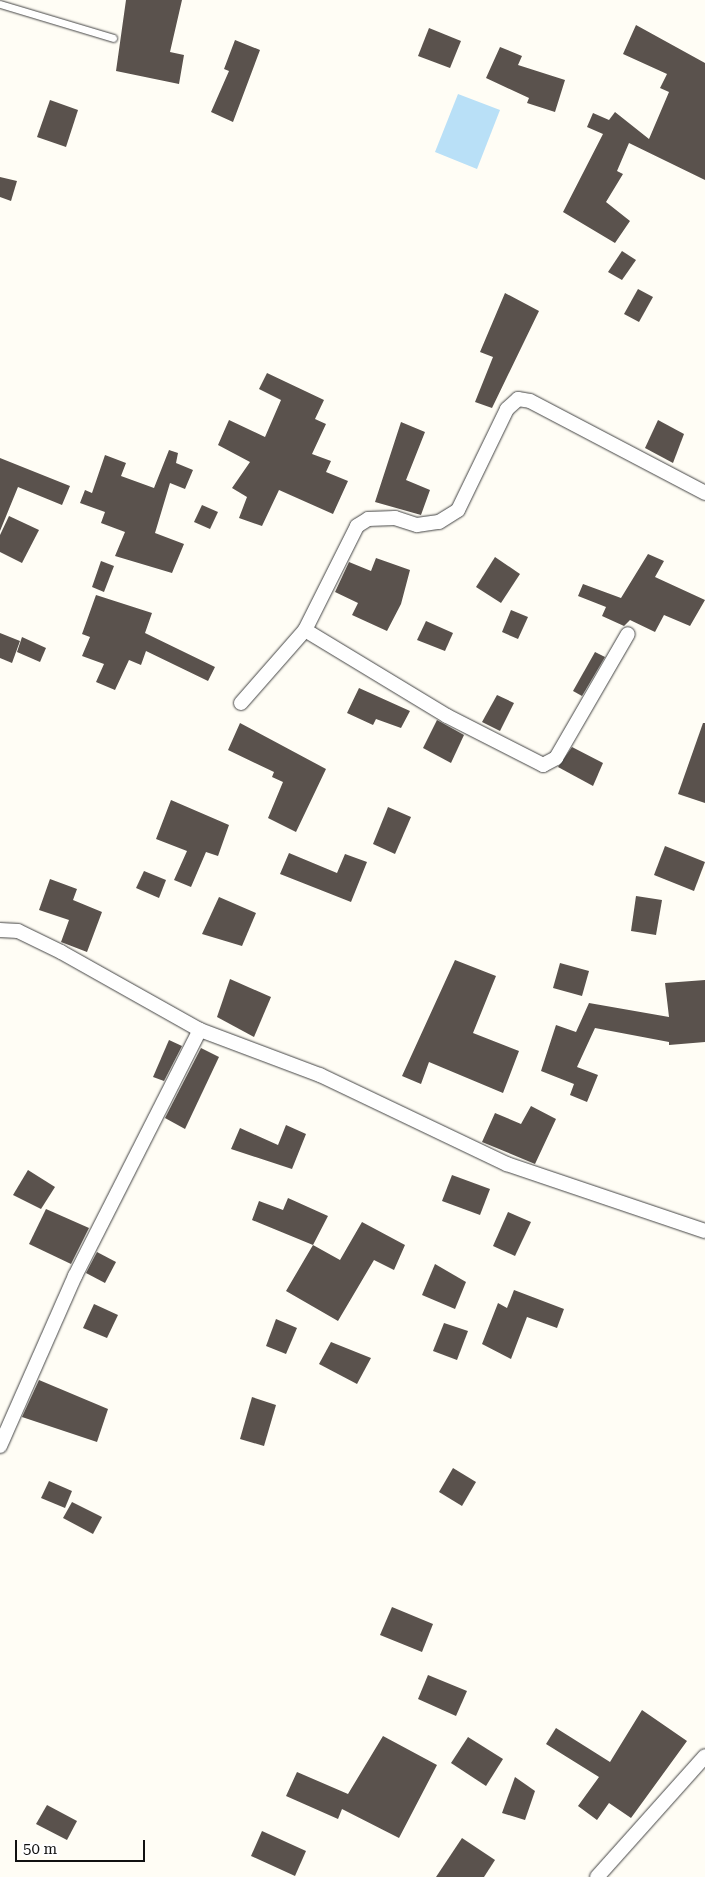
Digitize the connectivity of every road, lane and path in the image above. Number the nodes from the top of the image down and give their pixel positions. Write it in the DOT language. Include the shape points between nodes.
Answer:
graph roads {
  1 [pos="0,4"];
  2 [pos="113,38"];
  3 [pos="705,493"];
  4 [pos="305,630"];
  5 [pos="628,634"];
  6 [pos="240,703"];
  7 [pos="0,930"];
  8 [pos="200,1030"];
  9 [pos="705,1231"];
  10 [pos="0,1446"];
  11 [pos="705,1756"];
  12 [pos="597,1877"];
  1 -- 2 [label="lane"];
  3 -- 4 [label="street" via="530,401 518,399 506,409 458,510 432,523 417,525 395,518 368,519 357,526"];
  4 -- 5 [label="street" via="447,716 543,765 556,758"];
  4 -- 6 [label="street"];
  7 -- 8 [label="street" via="18,931 62,952"];
  8 -- 9 [label="street" via="320,1075 506,1164"];
  8 -- 10 [label="street" via="75,1276"];
  11 -- 12 [label="street"];
}
